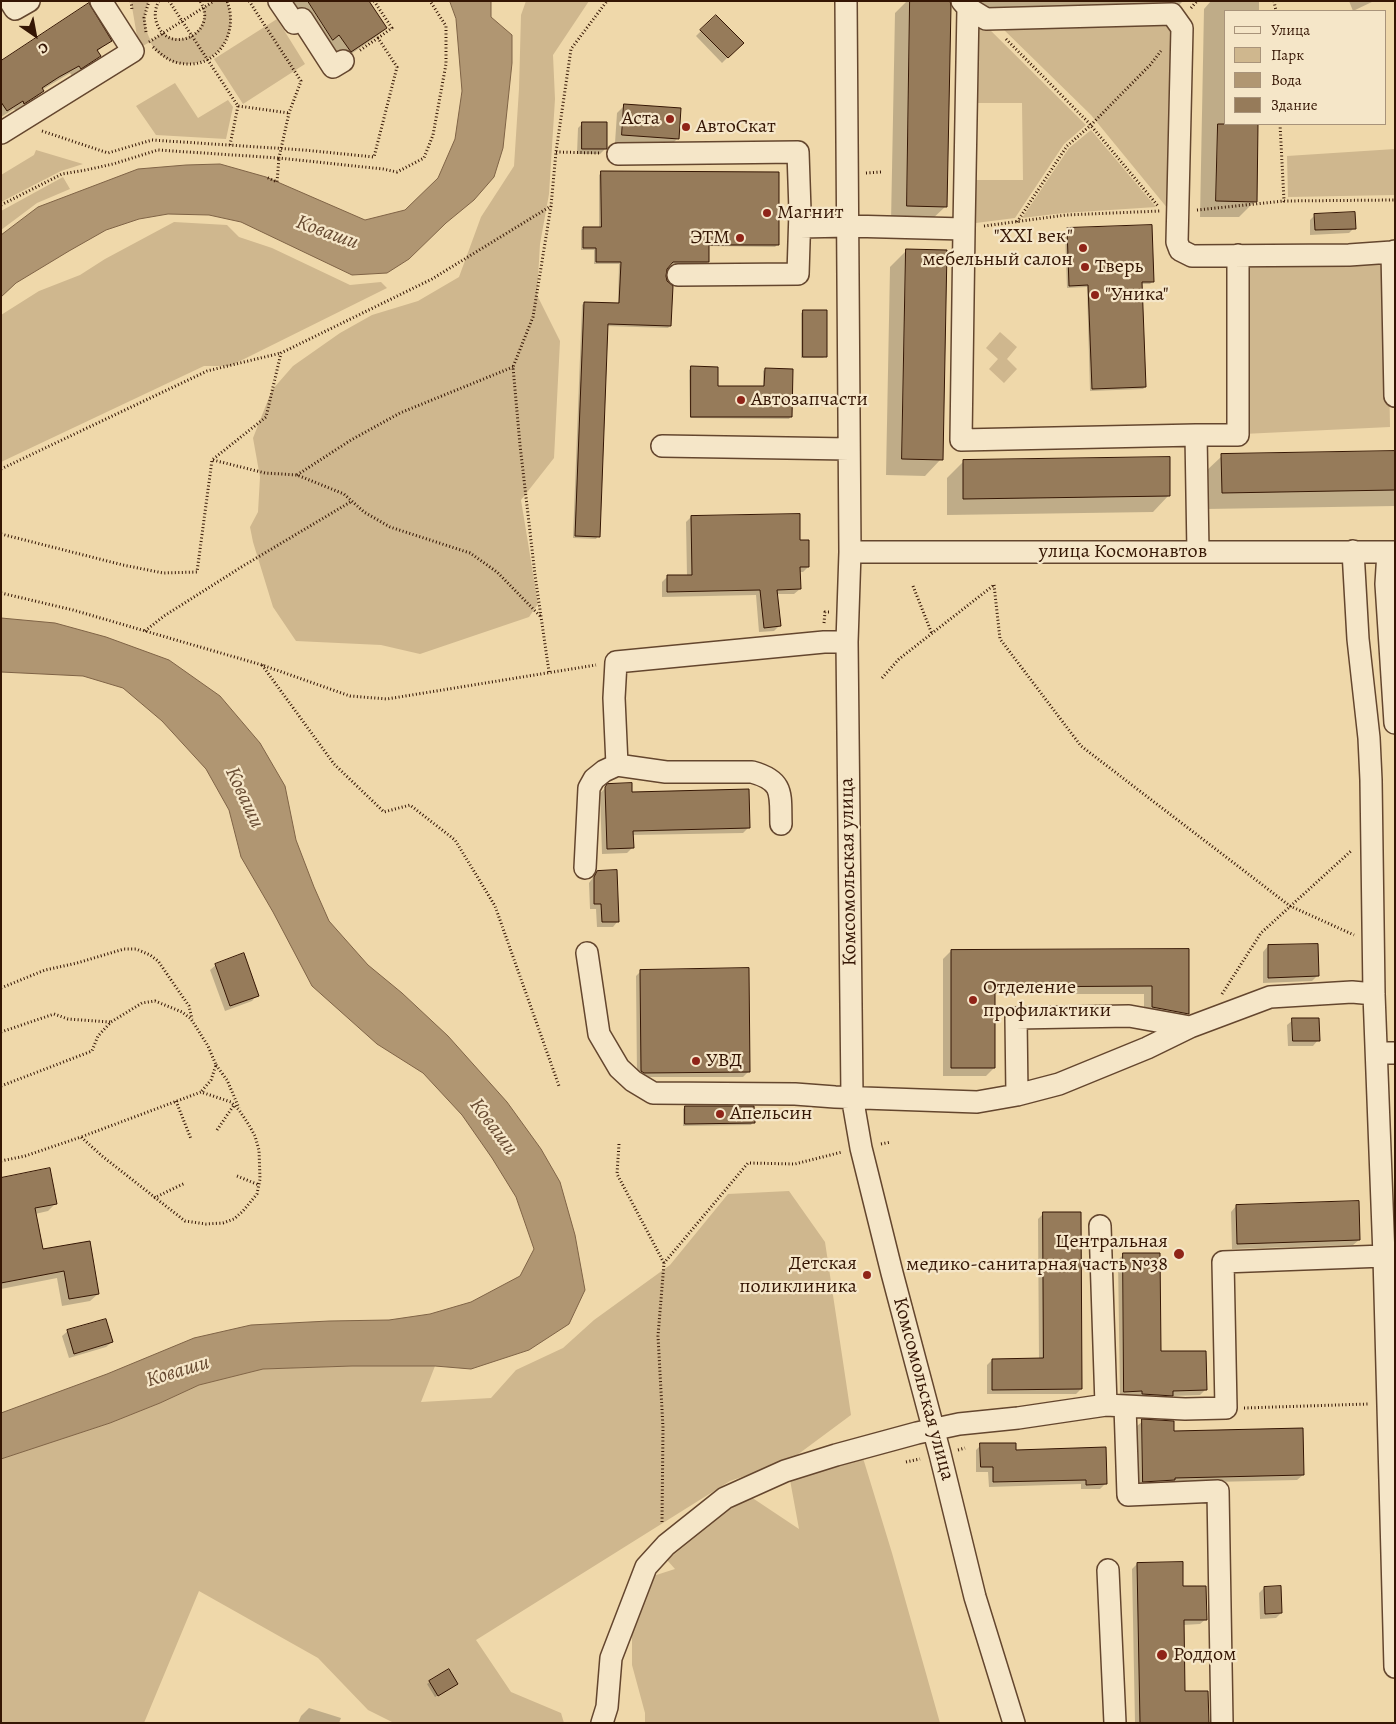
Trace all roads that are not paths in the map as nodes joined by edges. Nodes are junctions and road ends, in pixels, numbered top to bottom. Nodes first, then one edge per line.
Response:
1 (10, 1) edge
2 (28, 1) edge
3 (101, 1) edge
4 (280, 1) edge
5 (846, 1) edge
6 (965, 4) edge
7 (343, 61) road end
8 (10, 128) edge
9 (618, 154) road end
10 (848, 226) junction
11 (800, 227) junction
12 (964, 229) junction
13 (1393, 251) edge
14 (1238, 256) junction
15 (678, 276) dead end
16 (1395, 396) edge
17 (1196, 435) junction
18 (662, 446) dead end
19 (850, 449) junction
20 (850, 552) junction
21 (1198, 552) junction
22 (1354, 552) junction
23 (1391, 552) edge
24 (847, 642) junction
25 (1395, 723) edge
26 (1395, 737) edge
27 (1369, 738) junction
28 (616, 766) junction
29 (781, 824) dead end
30 (585, 868) dead end
31 (587, 953) dead end
32 (1374, 994) junction
33 (1198, 1024) junction
34 (1386, 1053) edge
35 (1017, 1095) junction
36 (852, 1096) junction
37 (1100, 1226) dead end
38 (1384, 1256) junction
39 (1116, 1406) junction
40 (934, 1429) junction
41 (1108, 1570) dead end
42 (1394, 1594) edge
43 (1395, 1667) edge
44 (602, 1723) edge
45 (1014, 1723) edge
46 (1114, 1723) edge
47 (1222, 1723) edge

1 - 2 street
3 - 8 street
4 - 7 street
5 - 10 street, Комсомольская улица
6 - 12 street
6 - 14 street
9 - 11 street
10 - 11 street
10 - 12 street
10 - 19 street, Комсомольская улица
11 - 15 street
12 - 17 street
13 - 14 street
13 - 16 street
14 - 17 street
17 - 21 street
18 - 19 street
19 - 20 street, Комсомольская улица
20 - 21 street, улица Космонавтов
20 - 24 street, Комсомольская улица
21 - 22 street, улица Космонавтов
22 - 23 street, улица Космонавтов
22 - 27 street
23 - 25 street
24 - 28 street
24 - 36 street, Комсомольская улица
26 - 27 street
27 - 32 street
28 - 29 street
28 - 30 street
31 - 36 street
32 - 33 street
32 - 34 street
33 - 35 street
33 - 35 street
34 - 38 street
35 - 36 street
36 - 40 street, Комсомольская улица
37 - 39 street
38 - 39 street
38 - 42 street
39 - 40 street
39 - 47 street
40 - 44 street
40 - 45 street, Комсомольская улица
41 - 46 street
42 - 43 street

